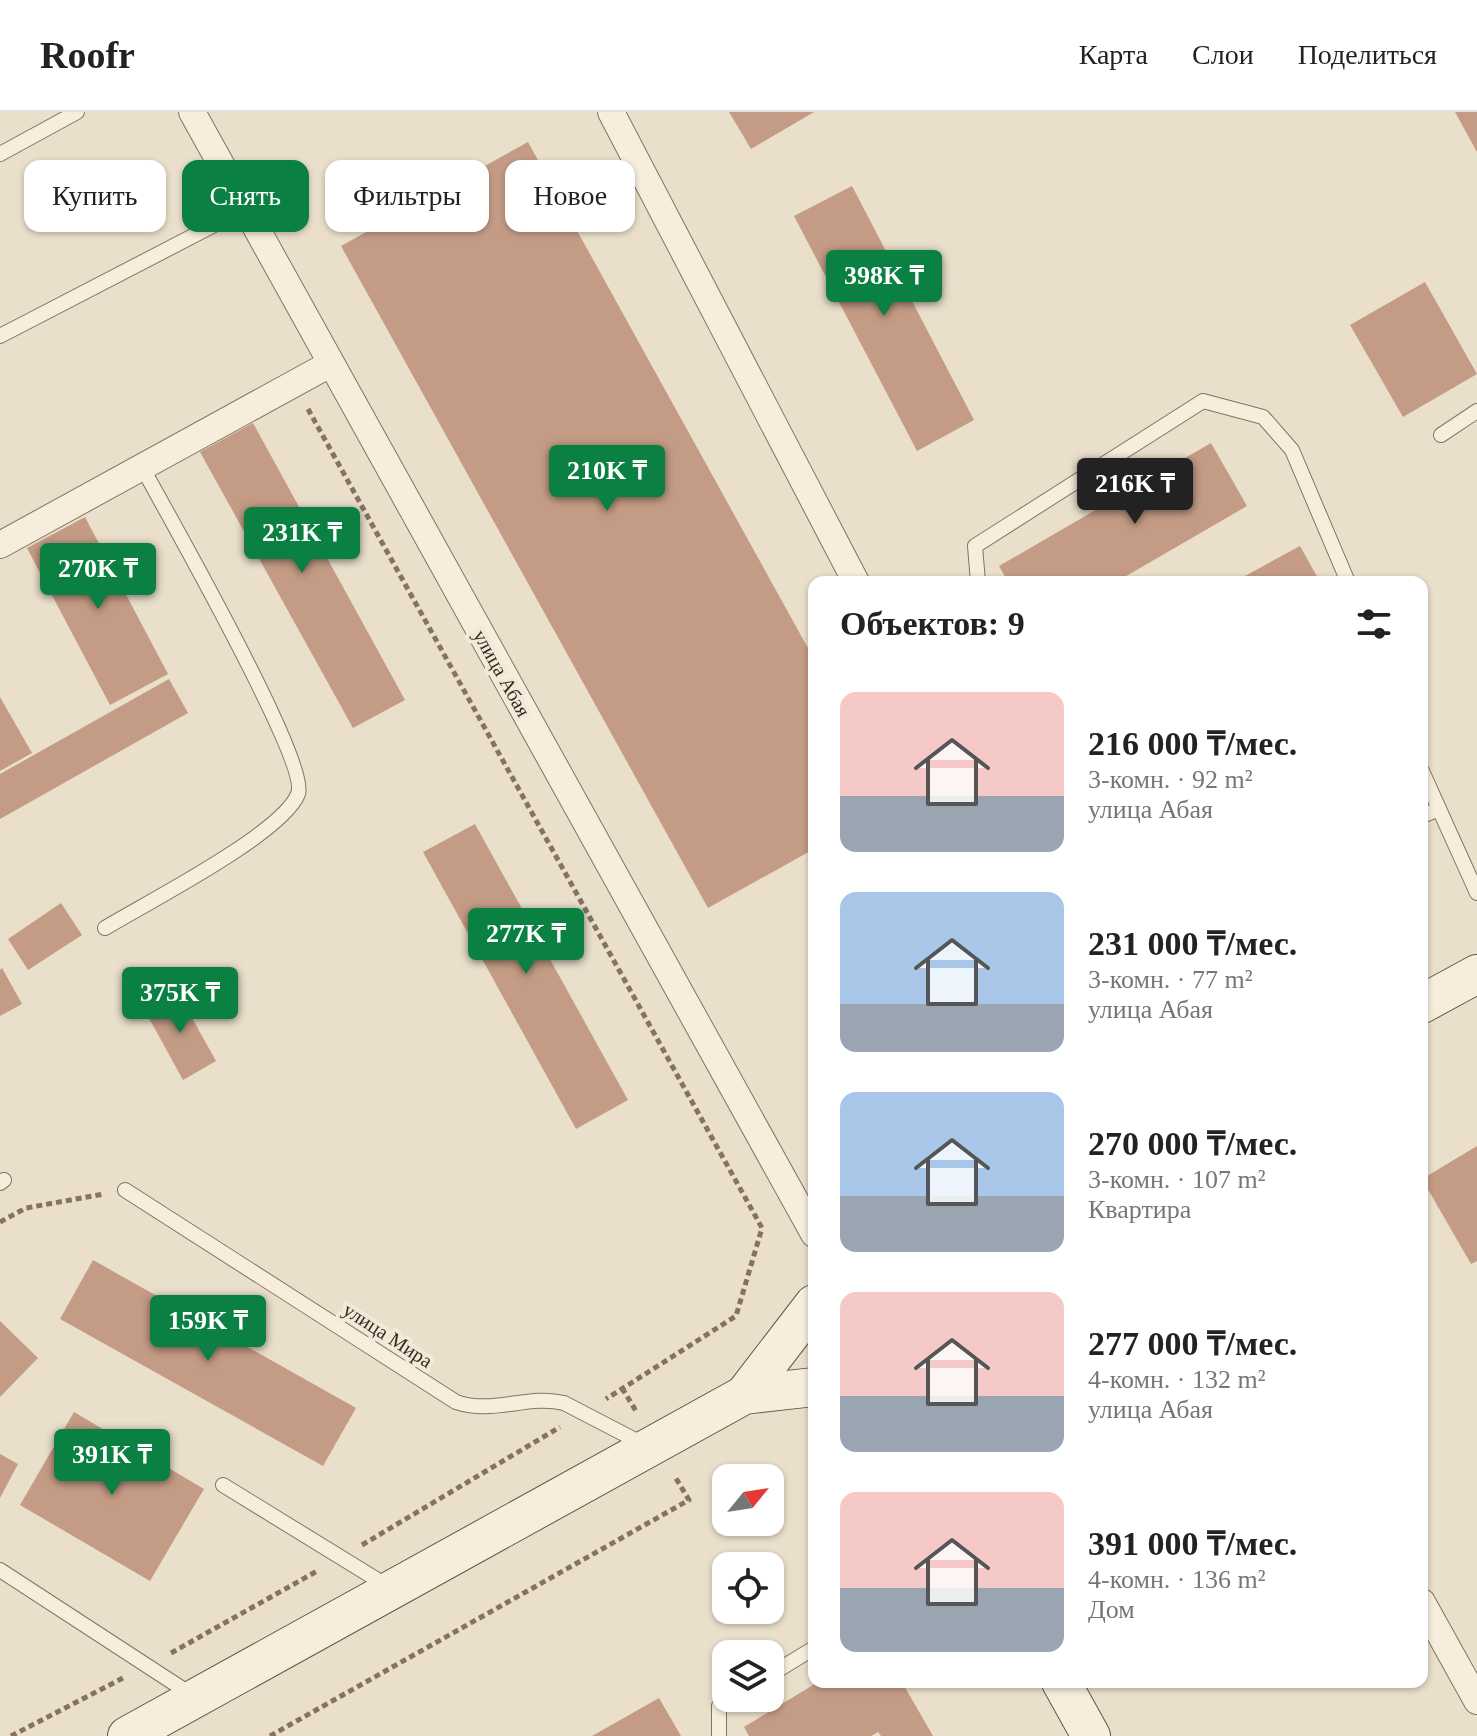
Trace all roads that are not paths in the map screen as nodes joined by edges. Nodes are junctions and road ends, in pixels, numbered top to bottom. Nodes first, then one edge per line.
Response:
1 (77, 112) edge
2 (192, 112) edge
3 (611, 112) edge
4 (0, 154) edge
5 (218, 160) edge
6 (201, 232) edge
7 (258, 232) edge
8 (0, 336) edge
9 (330, 364) junction
10 (1477, 411) edge
11 (1441, 435) dead end
12 (142, 467) junction
13 (0, 545) edge
14 (853, 576) edge
15 (978, 576) edge
16 (1345, 576) edge
17 (1428, 784) edge
18 (1439, 809) junction
19 (1428, 814) edge
20 (1477, 893) edge
21 (105, 928) dead end
22 (1477, 974) edge
23 (1428, 1001) edge
24 (125, 1190) road end
25 (808, 1223) edge
26 (808, 1312) edge
27 (808, 1388) edge
28 (744, 1395) junction
29 (652, 1445) junction
30 (223, 1485) dead end
31 (0, 1570) edge
32 (392, 1589) junction
33 (1428, 1613) edge
34 (808, 1652) edge
35 (784, 1666) edge
36 (1064, 1688) edge
37 (196, 1698) junction
38 (1477, 1701) edge
39 (719, 1712) edge
40 (127, 1736) edge
41 (719, 1736) edge
42 (1091, 1736) edge

1 - 4 lane
2 - 5 street, улица Абая
3 - 14 street
6 - 8 lane
7 - 9 street, улица Абая
9 - 12 street
9 - 25 street, улица Абая
10 - 11 lane
12 - 13 street
12 - 21 lane
15 - 16 lane
17 - 18 lane
18 - 19 lane
18 - 20 lane
22 - 23 street
24 - 29 lane, улица Мира
26 - 28 street
27 - 28 street
28 - 29 street
29 - 32 street
30 - 32 lane
31 - 37 lane
32 - 37 street
33 - 38 street
34 - 35 lane
36 - 42 street
37 - 40 street
39 - 41 lane

